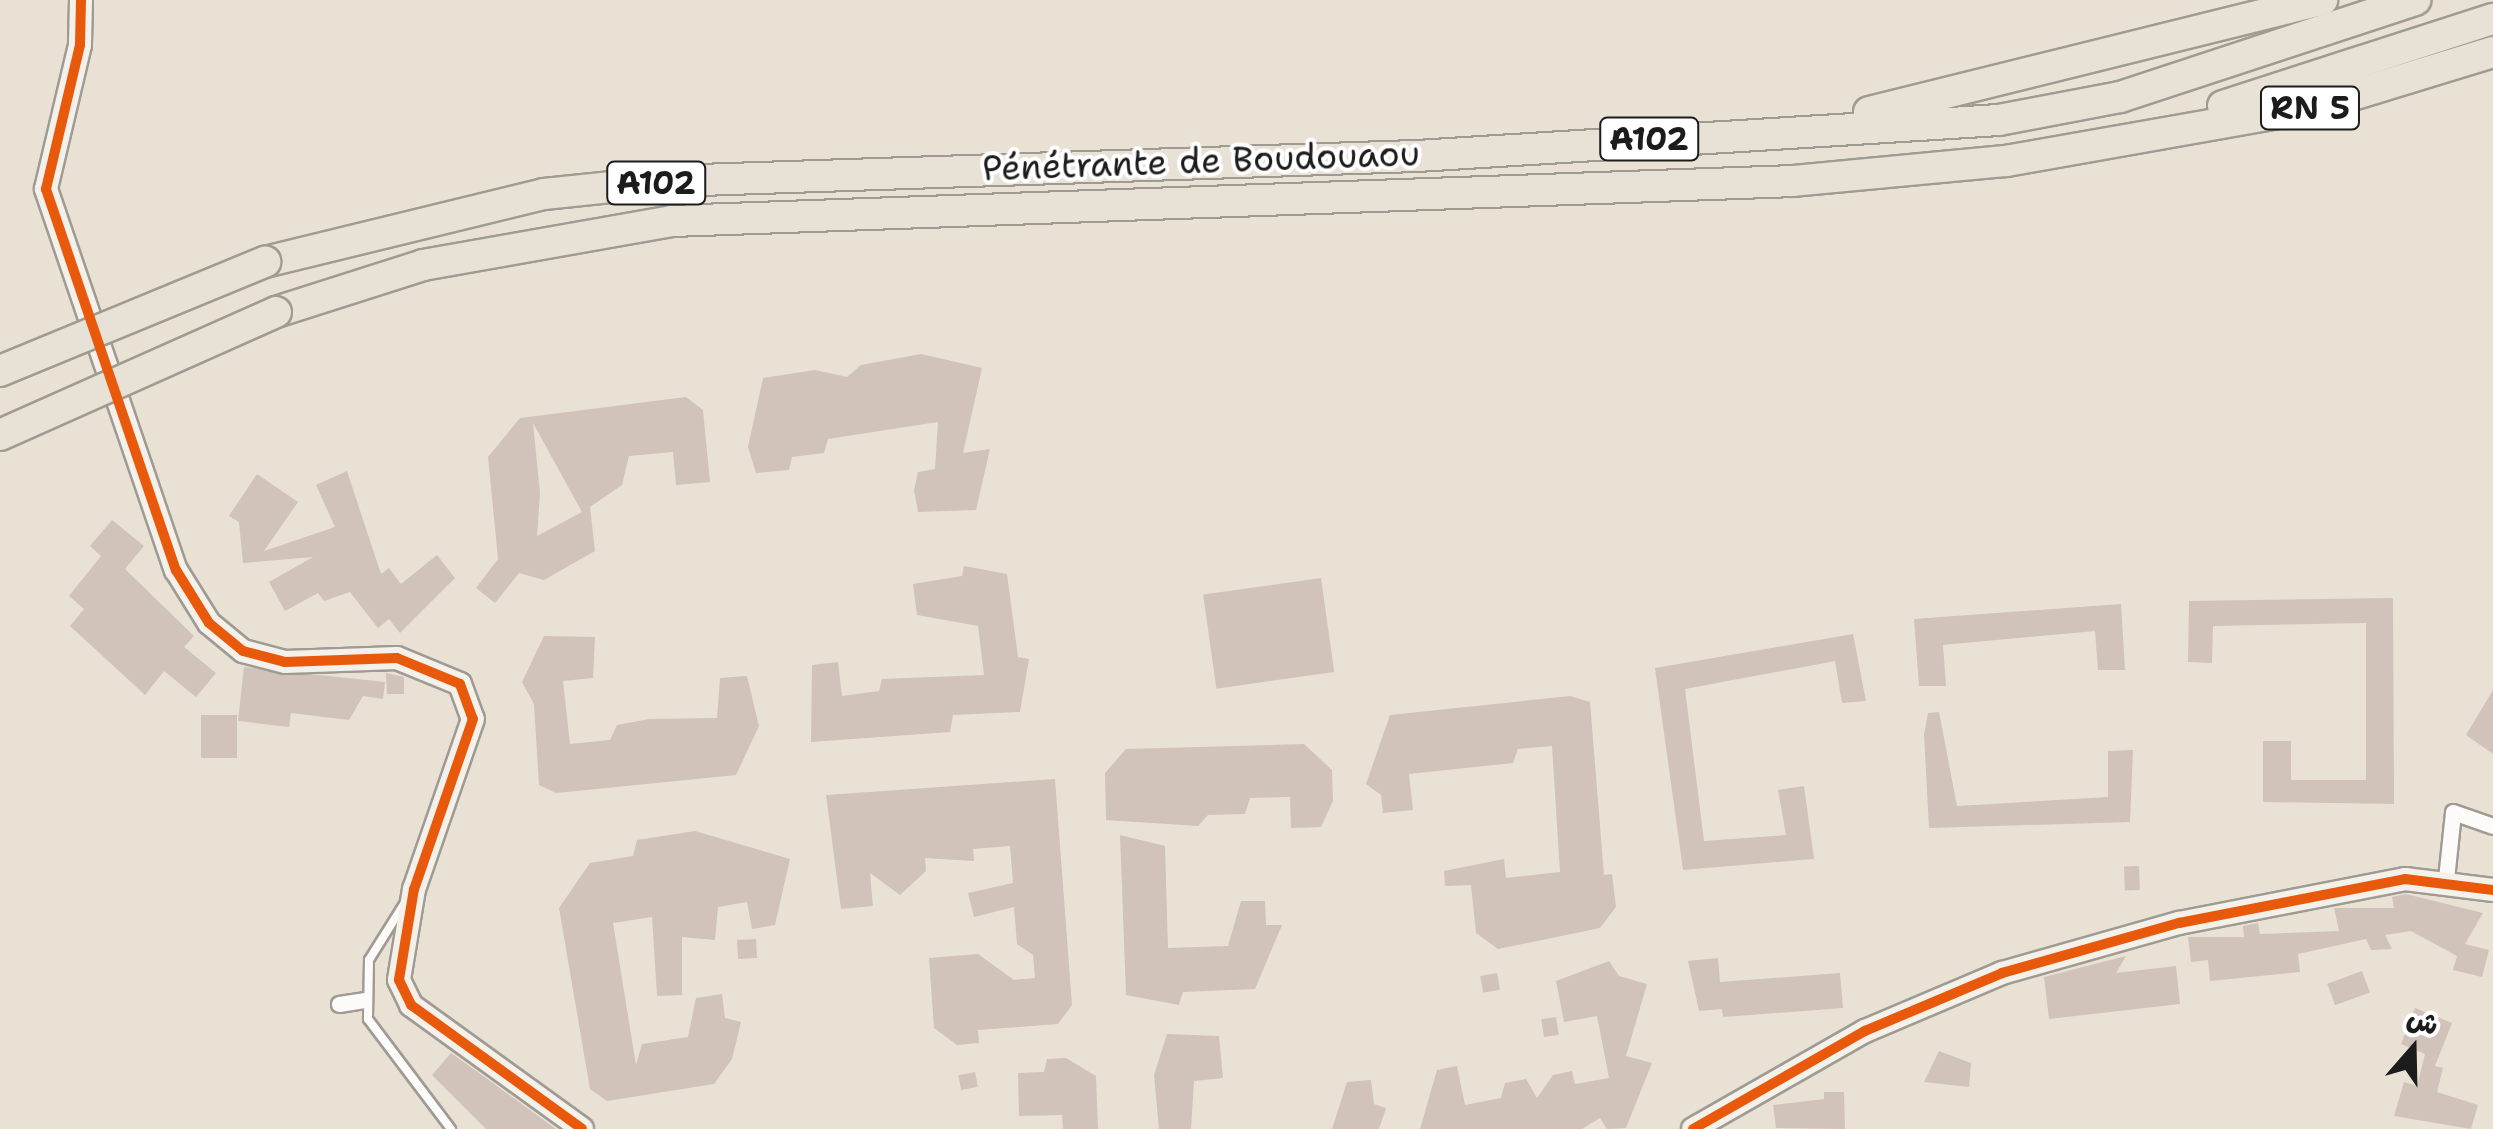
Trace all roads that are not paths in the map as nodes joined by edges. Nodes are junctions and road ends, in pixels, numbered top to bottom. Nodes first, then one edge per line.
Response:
1 (81, 0) edge
2 (2322, 0) edge
3 (2414, 0) edge
4 (2493, 20) edge
5 (2493, 52) edge
6 (1787, 130) junction
7 (2121, 140) junction
8 (0, 371) edge
9 (0, 436) edge
10 (2493, 826) edge
11 (2446, 879) junction
12 (414, 889) junction
13 (2493, 890) edge
14 (364, 1000) junction
15 (340, 1004) dead end
16 (451, 1129) edge
17 (582, 1129) edge
18 (1693, 1129) edge

1 - 12 street
2 - 6 highway
3 - 6 highway, Pénétrante de Boudouaou / A102
4 - 7 highway
5 - 7 highway, RN 5
6 - 8 highway, Pénétrante de Boudouaou / A102, bridge
7 - 9 highway, Pénétrante de Boudouaou / A102, bridge
10 - 11 street
11 - 13 street
11 - 18 street
12 - 14 lane
12 - 17 street
14 - 15 street
14 - 16 lane

